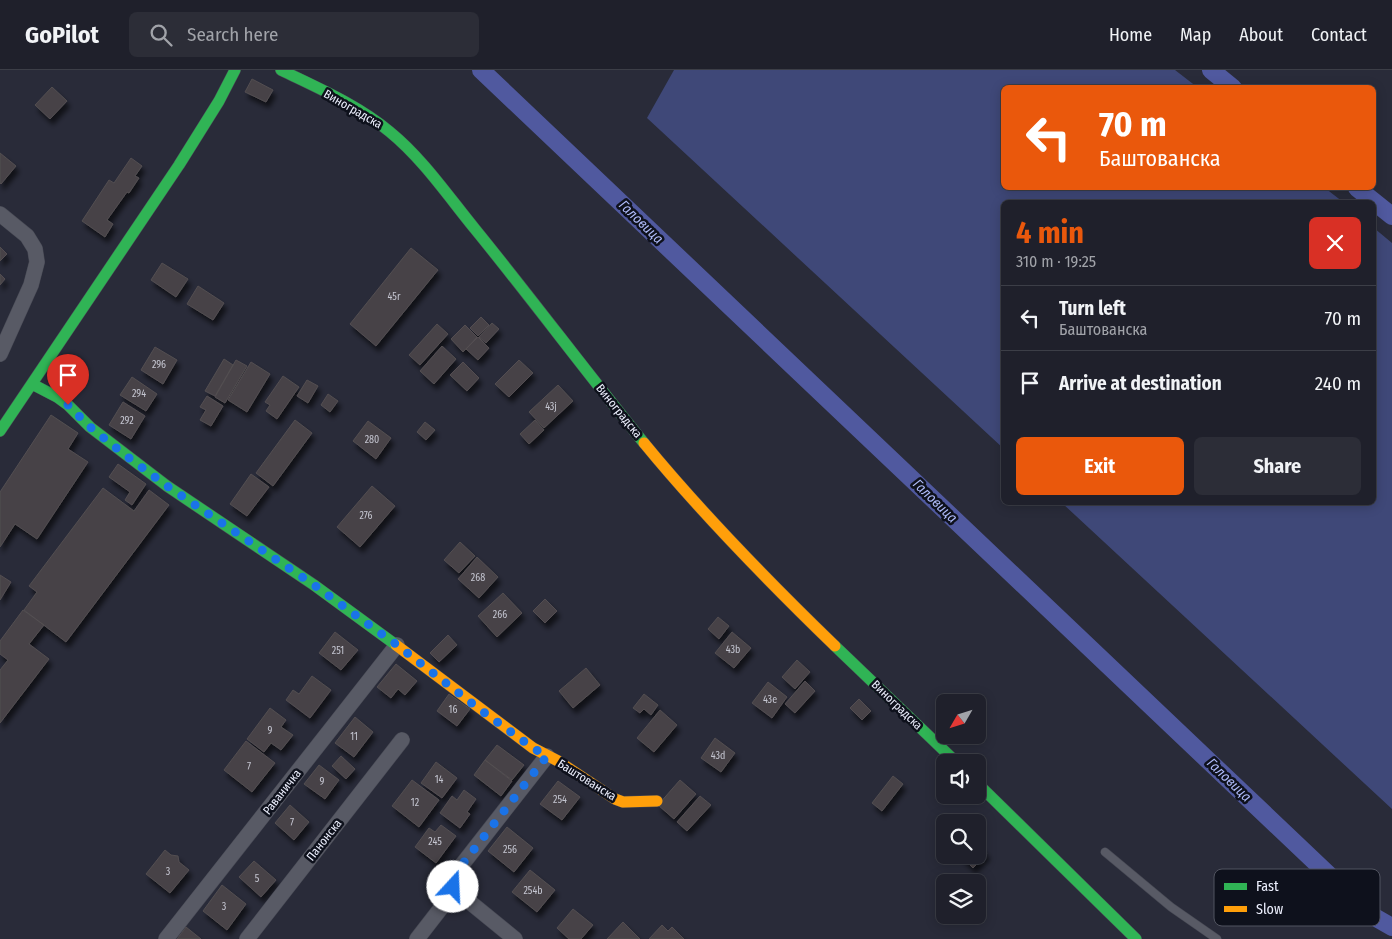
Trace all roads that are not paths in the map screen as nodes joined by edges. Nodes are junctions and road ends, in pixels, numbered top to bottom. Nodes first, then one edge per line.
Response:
1 (234, 70) edge
2 (281, 70) edge
3 (0, 214) edge
4 (6, 325) edge
5 (0, 354) edge
6 (36, 385) junction
7 (0, 431) edge
8 (397, 645) junction
9 (402, 740) dead end
10 (948, 754) edge
11 (547, 756) junction
12 (986, 792) edge
13 (657, 800) dead end
14 (1105, 852) dead end
15 (455, 890) junction
16 (166, 939) edge
17 (247, 939) edge
18 (417, 939) edge
19 (515, 939) edge
20 (1136, 939) edge
21 (1217, 939) edge

1 - 6 street
2 - 10 street, Виноградска
3 - 4 street
4 - 5 street
6 - 7 street
6 - 8 street, Баштованска
8 - 11 street, Баштованска
8 - 16 street, Раваничка
9 - 17 street, Панонска
11 - 13 street, Баштованска
11 - 15 street, Баштованска
12 - 20 street
14 - 21 lane
15 - 18 street
15 - 19 street

